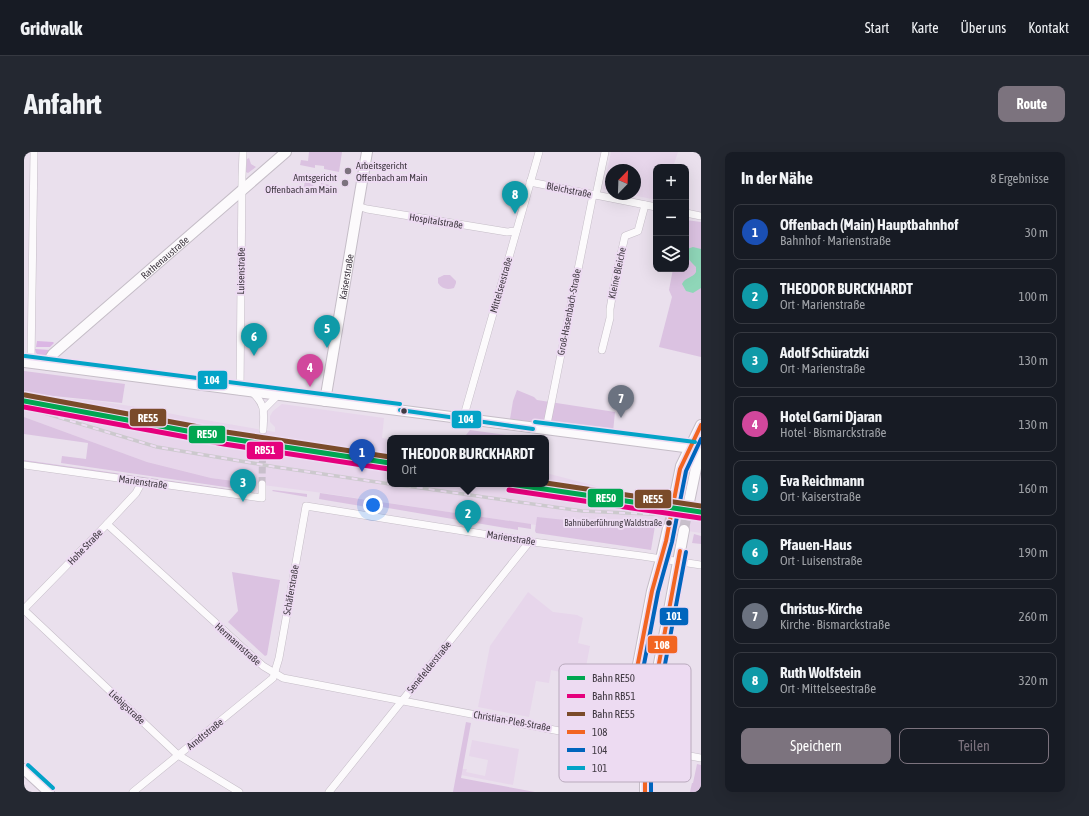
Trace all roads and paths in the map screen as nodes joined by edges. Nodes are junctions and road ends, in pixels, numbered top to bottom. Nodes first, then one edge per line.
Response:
1 (34, 152) edge
2 (243, 152) edge
3 (286, 152) edge
4 (367, 152) edge
5 (539, 152) edge
6 (605, 152) edge
7 (530, 182) junction
8 (242, 189) junction
9 (594, 195) junction
10 (645, 205) junction
11 (357, 206) junction
12 (653, 206) edge
13 (689, 214) edge
14 (701, 216) edge
15 (516, 231) junction
16 (602, 350) dead end
17 (27, 362) edge
18 (48, 365) junction
19 (240, 391) junction
20 (252, 392) junction
21 (278, 395) junction
22 (324, 401) junction
23 (264, 409) junction
24 (463, 419) junction
25 (701, 425) edge
26 (546, 429) junction
27 (263, 430) tunnel mouth
28 (701, 447) edge
29 (689, 448) junction
30 (24, 465) edge
31 (142, 482) junction
32 (262, 484) tunnel mouth
33 (674, 500) tunnel mouth
34 (689, 502) tunnel mouth
35 (306, 506) joint
36 (107, 524) junction
37 (668, 528) tunnel mouth
38 (684, 530) tunnel mouth
39 (530, 541) junction
40 (670, 560) junction
41 (701, 566) edge
42 (24, 609) edge
43 (638, 664) edge
44 (659, 664) edge
45 (275, 674) junction
46 (402, 701) junction
47 (559, 731) edge
48 (178, 755) junction
49 (691, 756) edge
50 (701, 758) edge
51 (24, 769) edge
52 (49, 792) edge
53 (133, 792) edge
54 (239, 792) edge
55 (329, 792) edge

1 - 17 street
2 - 8 street, Luisenstraße
3 - 8 main road, Rathenaustraße
4 - 11 main road, Kaiserstraße
5 - 7 street, Mittelseestraße
6 - 9 street, Groß-Hasenbach-Straße
7 - 9 street, Bleichstraße
7 - 15 street, Mittelseestraße
8 - 18 main road, Rathenaustraße
8 - 19 street, Luisenstraße
9 - 10 street, Bleichstraße
9 - 26 street, Groß-Hasenbach-Straße
10 - 12 street, Bleichstraße
10 - 16 street, Kleine Bleiche
11 - 15 street, Hospitalstraße
11 - 22 main road, Kaiserstraße
13 - 14 street
15 - 24 street, Mittelseestraße
17 - 18 main road
18 - 19 main road
19 - 20 main road
20 - 21 main road
20 - 23 street
21 - 22 main road
21 - 23 street
22 - 24 main road
23 - 27 street
24 - 26 main road
25 - 29 main road
26 - 29 main road
28 - 29 main road
28 - 34 main road
29 - 33 main road
30 - 31 street, Marienstraße
31 - 32 street, Marienstraße
31 - 36 street, Hohe Straße
35 - 39 street, Marienstraße
35 - 45 street, Schäferstraße
36 - 42 street, Hohe Straße
36 - 45 street, Hermannstraße
37 - 40 main road
38 - 40 main road
39 - 40 street, Marienstraße
39 - 46 street, Senefelderstraße
40 - 41 street, Marienstraße
40 - 43 main road
40 - 44 main road
42 - 48 street, Liebigstraße
45 - 46 street, Hermannstraße
45 - 48 street, Arndtstraße
46 - 47 street, Christian-Pleß-Straße
46 - 55 street, Senefelderstraße
48 - 53 street, Arndtstraße
48 - 54 street, Liebigstraße
49 - 50 street, Christian-Pleß-Straße
51 - 52 main road

